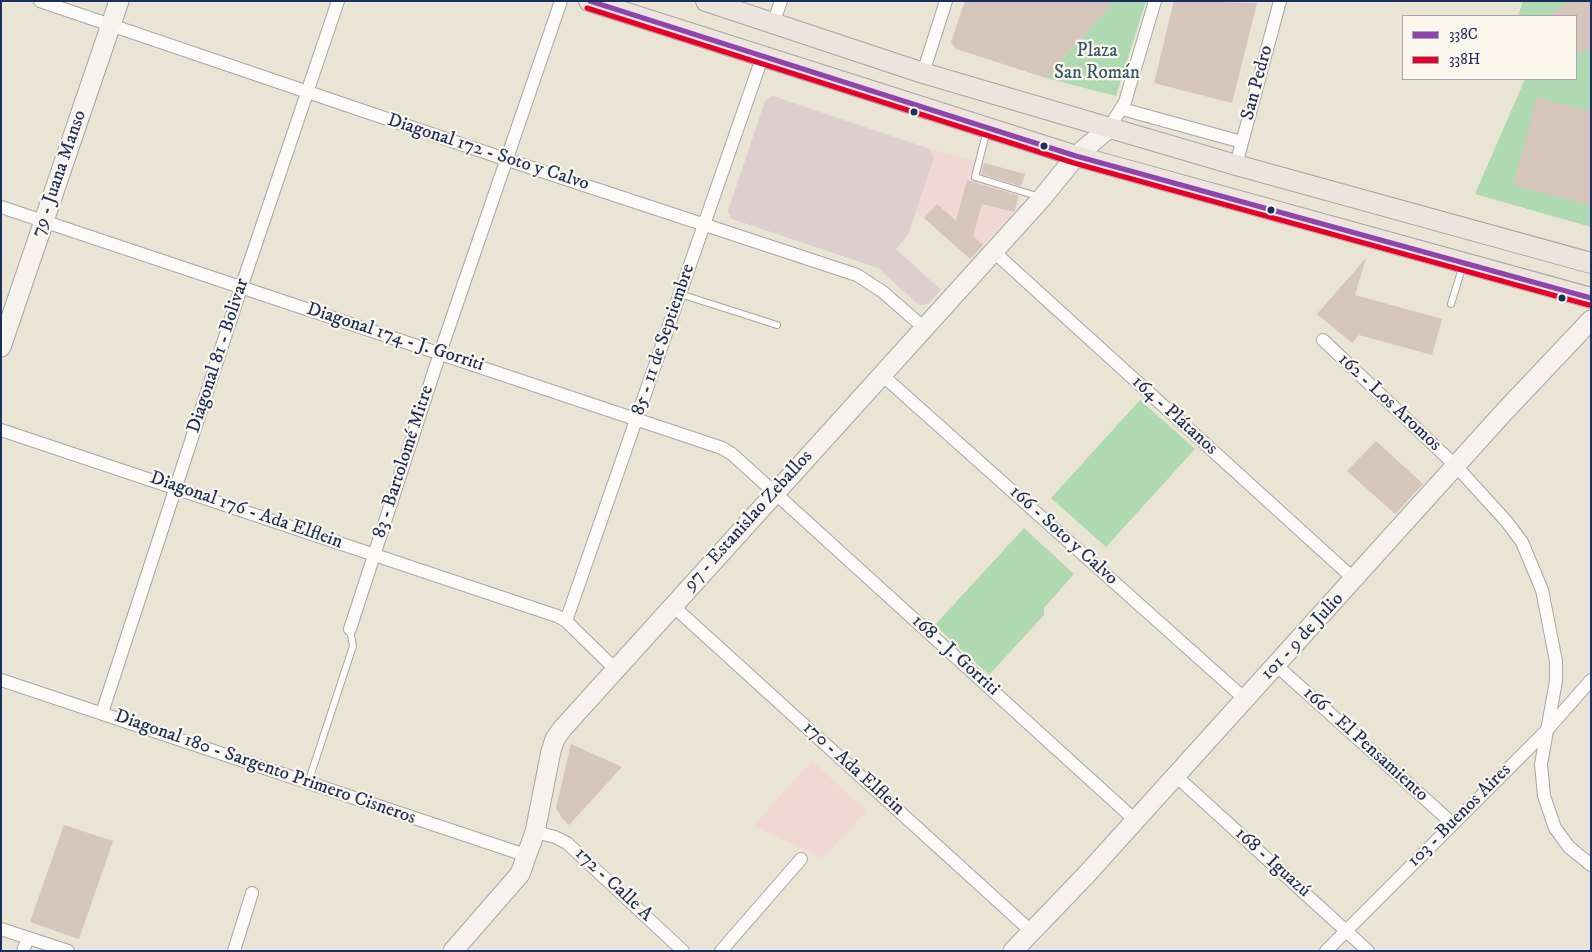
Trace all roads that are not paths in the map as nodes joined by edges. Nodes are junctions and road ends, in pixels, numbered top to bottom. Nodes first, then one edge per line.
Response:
1 (40, 1) edge
2 (119, 1) edge
3 (338, 1) edge
4 (561, 1) edge
5 (588, 1) edge
6 (706, 1) edge
7 (781, 1) edge
8 (946, 1) edge
9 (1156, 1) edge
10 (1280, 1) edge
11 (773, 24) junction
12 (111, 25) junction
13 (762, 58) junction
14 (923, 73) junction
15 (306, 92) junction
16 (1122, 109) junction
17 (988, 128) junction
18 (1109, 128) junction
19 (1242, 142) junction
20 (1076, 156) junction
21 (508, 160) junction
22 (1236, 165) junction
23 (1042, 198) junction
24 (1, 207) edge
25 (44, 221) junction
26 (704, 224) junction
27 (993, 251) junction
28 (1464, 263) junction
29 (1591, 263) edge
30 (241, 288) junction
31 (680, 294) junction
32 (1591, 298) edge
33 (1452, 304) dead end
34 (1591, 320) edge
35 (777, 325) dead end
36 (923, 327) junction
37 (1323, 340) dead end
38 (1, 347) edge
39 (440, 353) junction
40 (882, 374) junction
41 (637, 419) junction
42 (1, 430) edge
43 (1456, 466) junction
44 (176, 487) junction
45 (776, 493) junction
46 (374, 554) junction
47 (1355, 580) junction
48 (673, 606) junction
49 (566, 622) junction
50 (350, 629) joint
51 (1277, 666) junction
52 (616, 670) junction
53 (1, 680) edge
54 (1591, 680) edge
55 (1245, 699) junction
56 (102, 713) junction
57 (1546, 730) junction
58 (1176, 776) junction
59 (308, 782) junction
60 (1135, 820) junction
61 (1453, 824) junction
62 (535, 832) junction
63 (528, 856) junction
64 (801, 859) dead end
65 (1591, 865) edge
66 (252, 893) dead end
67 (1, 929) edge
68 (1346, 930) junction
69 (1032, 932) junction
70 (28, 938) junction
71 (23, 951) edge
72 (68, 951) edge
73 (234, 951) edge
74 (453, 951) edge
75 (683, 951) edge
76 (721, 951) edge
77 (1013, 951) edge
78 (1326, 951) edge
79 (1368, 951) edge

1 - 12 street, Diagonal 172 - Soto y Calvo
2 - 12 street, 79 - Juana Manso
3 - 15 street, Diagonal 81 - Bolivar
4 - 21 street, 83 - Bartolomé Mitre
5 - 13 main road
6 - 11 main road
7 - 11 street
8 - 14 street
9 - 16 street
10 - 19 street, San Pedro
11 - 14 main road
12 - 15 street, Diagonal 172 - Soto y Calvo
12 - 25 street, 79 - Juana Manso
13 - 17 main road
13 - 26 street, 85 - 11 de Septiembre
14 - 18 main road
15 - 21 street, Diagonal 172 - Soto y Calvo
15 - 30 street, Diagonal 81 - Bolivar
16 - 18 street
16 - 19 street
17 - 20 main road
17 - 23 lane
18 - 20 street, 97 - Estanislao Zeballos
18 - 22 main road
19 - 22 street, San Pedro
20 - 23 street, 97 - Estanislao Zeballos
20 - 28 main road
21 - 26 street, Diagonal 172 - Soto y Calvo
21 - 39 street, 83 - Bartolomé Mitre
22 - 29 main road
23 - 27 street, 97 - Estanislao Zeballos
24 - 25 street, Diagonal 174 - J. Gorriti
25 - 30 street, Diagonal 174 - J. Gorriti
25 - 38 street, 79 - Juana Manso
26 - 31 street, 85 - 11 de Septiembre
26 - 36 street, Diagonal 172 - Soto y Calvo
27 - 36 street, 97 - Estanislao Zeballos
27 - 47 street, 164 - Plátanos
28 - 32 main road
28 - 33 lane
30 - 39 street, Diagonal 174 - J. Gorriti
30 - 44 street, Diagonal 81 - Bolivar
31 - 35 lane
31 - 41 street, 85 - 11 de Septiembre
34 - 43 street, 101 - 9 de Julio
36 - 40 street, 97 - Estanislao Zeballos
37 - 43 street, 162 - Los Aromos
39 - 41 street, Diagonal 174 - J. Gorriti
39 - 46 street, 83 - Bartolomé Mitre
40 - 45 street, 97 - Estanislao Zeballos
40 - 55 street, 166 - Soto y Calvo
41 - 45 street, Diagonal 174 - J. Gorriti
41 - 49 street, 85 - 11 de Septiembre
42 - 44 street, Diagonal 176 - Ada Elflein
43 - 47 street, 101 - 9 de Julio
43 - 57 street, 162 - Los Aromos
44 - 46 street, Diagonal 176 - Ada Elflein
44 - 56 street, Diagonal 81 - Bolivar
45 - 48 street, 97 - Estanislao Zeballos
45 - 60 street, 168 - J. Gorriti
46 - 49 street, Diagonal 176 - Ada Elflein
46 - 50 street, 83 - Bartolomé Mitre
47 - 51 street, 101 - 9 de Julio
48 - 52 street, 97 - Estanislao Zeballos
48 - 69 street, 170 - Ada Elflein
49 - 52 street, Diagonal 176 - Ada Elflein
50 - 59 lane, 83 - Bartolomé Mitre
51 - 55 street, 101 - 9 de Julio
51 - 61 street, 166 - El Pensamiento
52 - 62 street, 97 - Estanislao Zeballos
53 - 56 street, Diagonal 180 - Sargento Primero Cisneros
54 - 57 street, 103 - Buenos Aires
55 - 58 street, 101 - 9 de Julio
56 - 59 street, Diagonal 180 - Sargento Primero Cisneros
57 - 61 street, 103 - Buenos Aires
57 - 65 street, 162 - Los Aromos
58 - 60 street, 101 - 9 de Julio
58 - 68 street, 168 - Iguazú
59 - 63 street, Diagonal 180 - Sargento Primero Cisneros
60 - 69 street, 101 - 9 de Julio
61 - 68 street, 103 - Buenos Aires
62 - 63 street, 97 - Estanislao Zeballos
62 - 75 street, 172 - Calle A
63 - 74 street, 97 - Estanislao Zeballos
64 - 76 street
66 - 73 street
67 - 70 street
68 - 78 street, 103 - Buenos Aires
68 - 79 street, 168 - Iguazú
69 - 77 street, 101 - 9 de Julio
70 - 71 street
70 - 72 street

